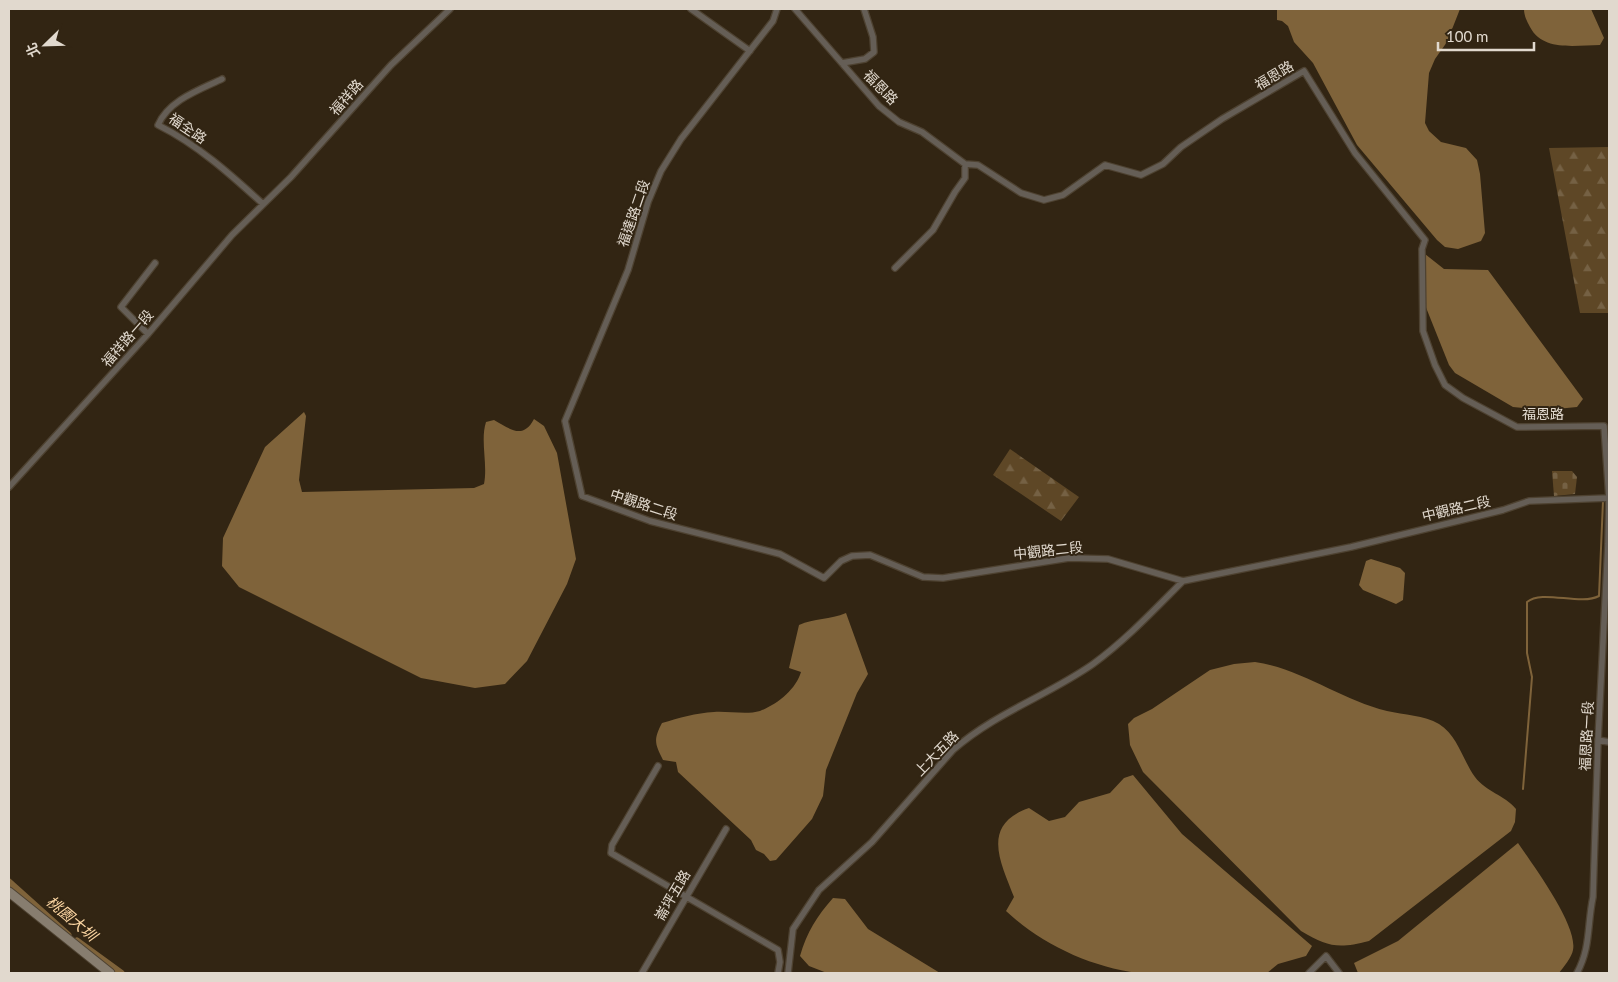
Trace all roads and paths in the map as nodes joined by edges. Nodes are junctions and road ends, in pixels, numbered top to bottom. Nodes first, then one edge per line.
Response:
1 (450, 9) edge
2 (691, 9) edge
3 (777, 9) edge
4 (795, 9) edge
5 (864, 9) edge
6 (750, 51) junction
7 (842, 63) junction
8 (222, 79) dead end
9 (965, 164) junction
10 (263, 204) junction
11 (155, 263) dead end
12 (896, 268) dead end
13 (148, 334) junction
14 (565, 421) joint
15 (9, 487) edge
16 (1609, 498) edge
17 (1183, 582) junction
18 (1598, 740) junction
19 (1609, 742) edge
20 (658, 766) dead end
21 (726, 830) dead end
22 (9, 892) edge
23 (686, 895) junction
24 (789, 956) junction
25 (780, 962) junction
26 (110, 973) edge
27 (642, 973) edge
28 (778, 973) edge
29 (788, 973) edge
30 (1309, 973) edge
31 (1339, 973) edge
32 (1577, 973) edge

1 - 10 street, 福祥路
2 - 6 street
3 - 6 street, 福達路二段
4 - 7 street, 福恩路
5 - 7 street
6 - 14 street, 福達路二段
7 - 9 street, 福恩路
8 - 10 street, 福全路
9 - 12 street
9 - 16 street, 福恩路
10 - 13 street, 福祥路一段
11 - 13 street
13 - 15 street, 福祥路一段
14 - 17 street, 中觀路二段
16 - 17 street, 中觀路二段
16 - 18 street, 福恩路一段
17 - 24 street, 上大五路
18 - 19 street
18 - 32 street, 福恩路一段
20 - 23 street
21 - 23 street, 崙坪五路
22 - 26 street
23 - 25 street
23 - 27 street, 崙坪五路
24 - 25 street
24 - 29 street, 上大五路
25 - 28 street
30 - 31 street

